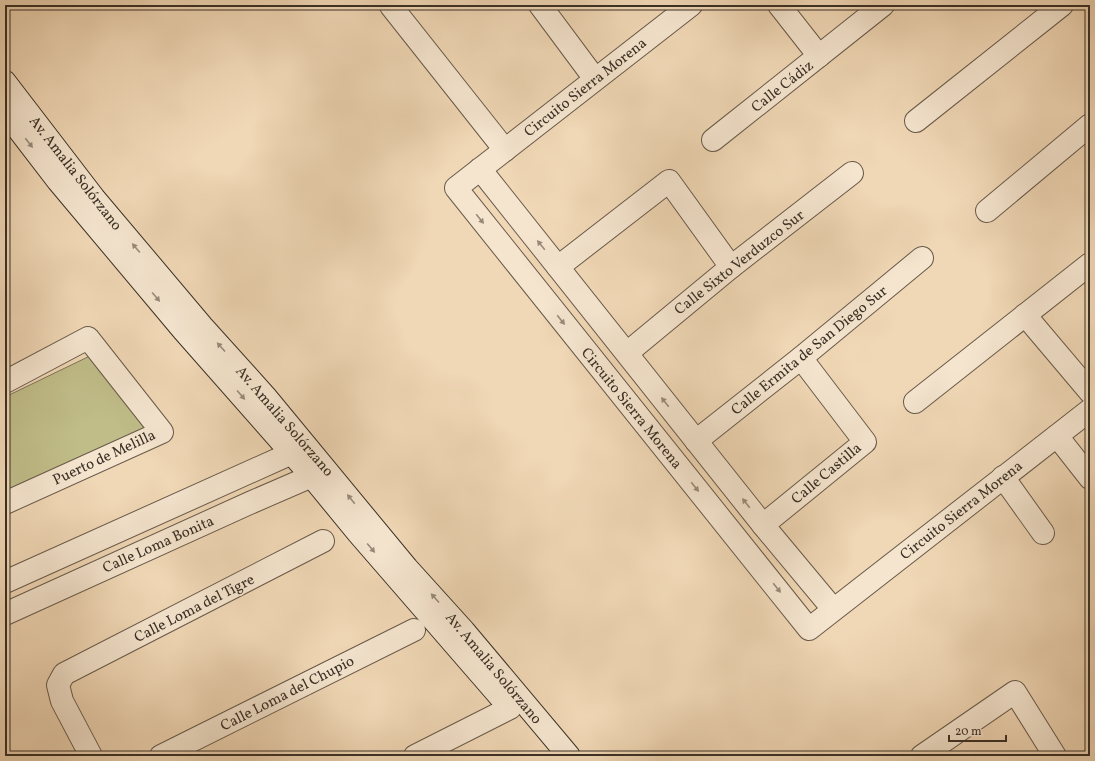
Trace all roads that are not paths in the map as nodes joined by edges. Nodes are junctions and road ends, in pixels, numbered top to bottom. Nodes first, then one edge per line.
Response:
1 (540, 5) edge
2 (691, 5) edge
3 (779, 5) edge
4 (884, 5) edge
5 (1062, 5) edge
6 (391, 6) edge
7 (819, 56) junction
8 (595, 79) junction
9 (5, 82) edge
10 (5, 112) edge
11 (916, 121) dead end
12 (1090, 125) edge
13 (713, 140) dead end
14 (505, 150) junction
15 (480, 169) junction
16 (852, 173) dead end
17 (987, 211) dead end
18 (922, 258) dead end
19 (1090, 264) edge
20 (558, 267) junction
21 (731, 267) junction
22 (1025, 315) junction
23 (627, 353) junction
24 (801, 358) junction
25 (5, 382) edge
26 (1090, 392) edge
27 (915, 402) dead end
28 (1090, 410) edge
29 (1057, 436) junction
30 (696, 441) junction
31 (292, 454) junction
32 (312, 476) junction
33 (1003, 477) junction
34 (1090, 478) edge
35 (5, 503) edge
36 (763, 525) junction
37 (1043, 533) dead end
38 (323, 541) dead end
39 (5, 583) edge
40 (833, 609) junction
41 (11, 611) edge
42 (414, 630) dead end
43 (510, 708) junction
44 (91, 756) edge
45 (161, 756) edge
46 (414, 756) edge
47 (549, 756) edge
48 (569, 756) edge
49 (922, 756) edge
50 (1055, 756) edge

1 - 8 street
2 - 8 street, Circuito Sierra Morena
3 - 7 street, Calle Cádiz
4 - 7 street
5 - 11 street
6 - 14 street
7 - 13 street, Calle Cádiz
8 - 14 street, Circuito Sierra Morena
48 -> 9 street, Av. Amalia Solórzano
10 -> 31 street, Av. Amalia Solórzano
12 - 17 street
14 - 15 street, Circuito Sierra Morena
20 -> 15 street, Circuito Sierra Morena
15 -> 40 street, Circuito Sierra Morena
16 - 21 street, Calle Sixto Verduzco Sur
18 - 24 street, Calle Ermita de San Diego Sur
19 - 22 street
20 - 21 street
20 - 23 street, Circuito Sierra Morena
21 - 23 street, Calle Sixto Verduzco Sur
22 - 26 street
22 - 27 street
30 -> 23 street, Circuito Sierra Morena
24 - 30 street, Calle Ermita de San Diego Sur
24 - 36 street, Calle Castilla
25 - 35 street, Puerto de Melilla
28 - 29 street, Circuito Sierra Morena
29 - 33 street, Circuito Sierra Morena
29 - 34 street
36 -> 30 street, Circuito Sierra Morena
31 - 32 street, Av. Amalia Solórzano
31 - 39 street, Calle Loma Bonita
32 - 41 street, Calle Loma Bonita
32 -> 43 street, Av. Amalia Solórzano
33 - 37 street
33 - 40 street, Circuito Sierra Morena
36 - 40 street, Circuito Sierra Morena
38 - 44 street, Calle Loma del Tigre
39 - 41 street
42 - 45 street, Calle Loma del Chupio
43 - 46 street
43 - 47 street, Av. Amalia Solórzano
49 - 50 street

